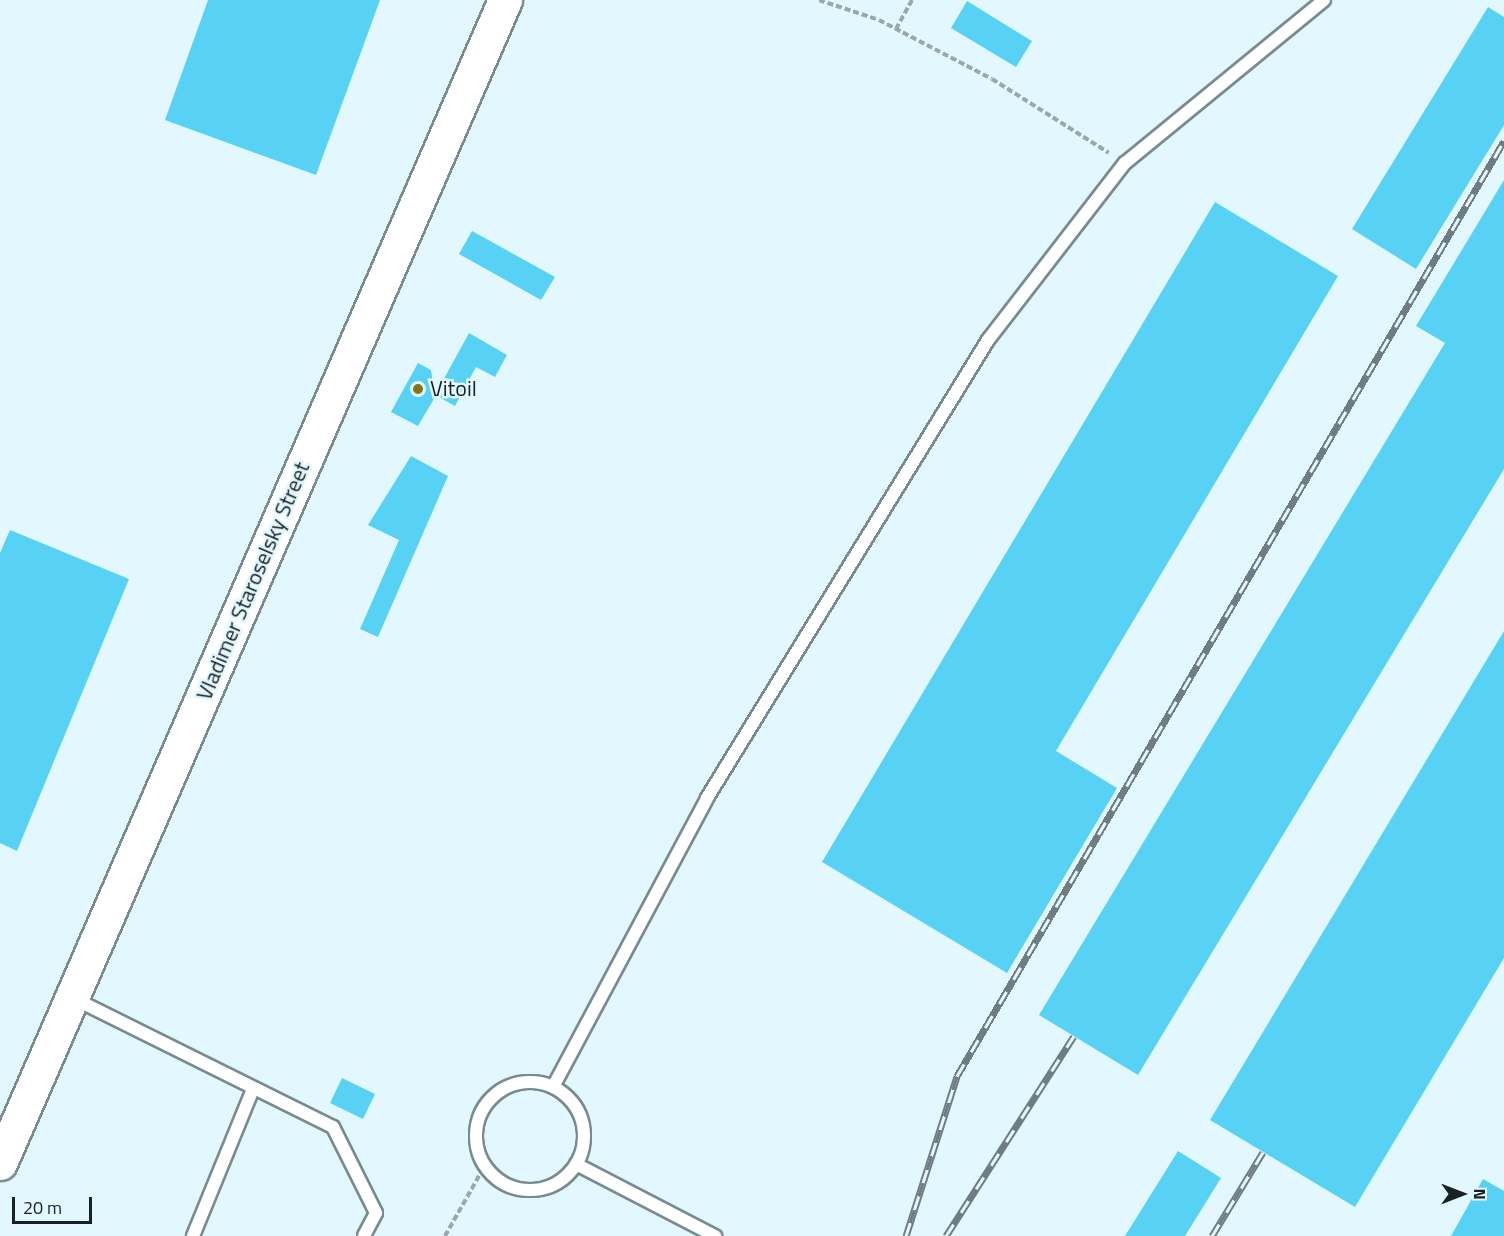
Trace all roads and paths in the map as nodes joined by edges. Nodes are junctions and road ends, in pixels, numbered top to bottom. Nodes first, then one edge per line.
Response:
1 (505, 0) edge
2 (819, 0) edge
3 (912, 0) edge
4 (1324, 0) edge
5 (896, 29) junction
6 (1125, 163) junction
7 (72, 997) junction
8 (553, 1087) junction
9 (253, 1089) junction
10 (0, 1161) edge
11 (576, 1164) junction
12 (484, 1167) junction
13 (193, 1236) edge
14 (364, 1236) edge
15 (444, 1236) edge
16 (715, 1236) edge

1 - 7 main road, Vladimer Staroselsky Street
2 - 5 path
3 - 5 path
4 - 6 lane
5 - 6 path
6 - 8 lane
7 - 9 lane
7 - 10 main road, Vladimer Staroselsky Street
8 - 11 lane
8 - 12 lane
9 - 13 lane
9 - 14 lane
11 - 12 lane
11 - 16 lane
12 - 15 path

